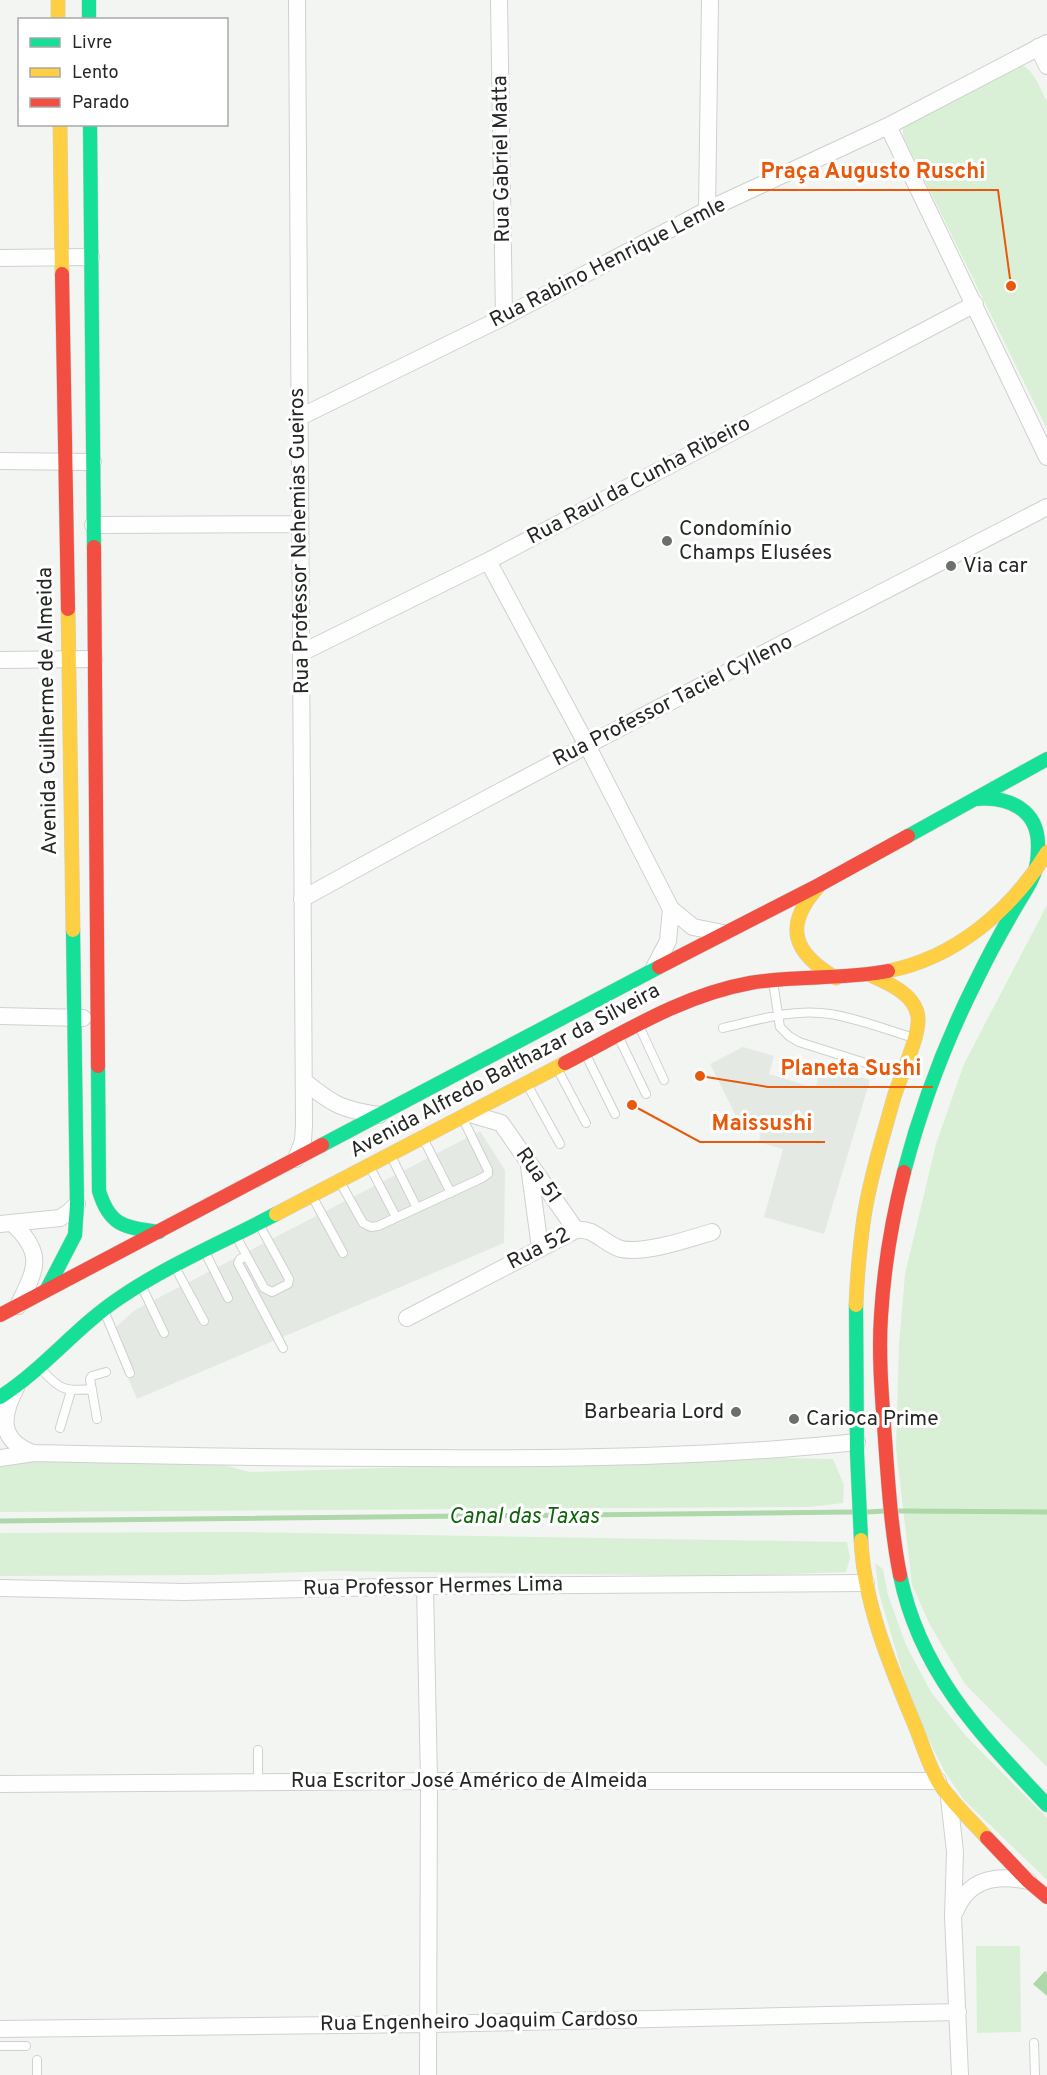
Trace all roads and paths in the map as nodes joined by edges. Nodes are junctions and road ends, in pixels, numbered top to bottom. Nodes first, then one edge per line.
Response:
1 (58, 0) edge
2 (89, 0) edge
3 (297, 0) edge
4 (499, 0) edge
5 (710, 0) edge
6 (58, 18) edge
7 (89, 18) edge
8 (1043, 45) edge
9 (1047, 66) edge
10 (60, 126) edge
11 (90, 126) edge
12 (888, 126) junction
13 (707, 210) junction
14 (62, 257) junction
15 (91, 257) junction
16 (0, 258) edge
17 (975, 304) junction
18 (504, 317) junction
19 (298, 418) junction
20 (1047, 457) edge
21 (0, 461) edge
22 (65, 461) junction
23 (93, 462) junction
24 (1047, 507) edge
25 (300, 524) junction
26 (93, 525) junction
27 (488, 561) junction
28 (301, 653) junction
29 (68, 658) junction
30 (94, 659) junction
31 (0, 660) edge
32 (587, 745) junction
33 (1047, 759) edge
34 (975, 800) junction
35 (1047, 852) edge
36 (1035, 874) junction
37 (819, 885) junction
38 (302, 899) junction
39 (671, 909) junction
40 (723, 933) junction
41 (654, 968) junction
42 (868, 974) junction
43 (836, 978) junction
44 (773, 980) junction
45 (0, 1016) edge
46 (778, 1016) junction
47 (73, 1018) junction
48 (97, 1018) junction
49 (638, 1024) junction
50 (723, 1028) dead end
51 (618, 1035) junction
52 (914, 1038) junction
53 (585, 1052) junction
54 (557, 1067) junction
55 (901, 1074) junction
56 (664, 1080) dead end
57 (304, 1081) junction
58 (519, 1087) junction
59 (645, 1094) dead end
60 (615, 1114) dead end
61 (379, 1115) junction
62 (466, 1116) junction
63 (501, 1123) junction
64 (586, 1123) dead end
65 (423, 1138) junction
66 (560, 1143) dead end
67 (391, 1155) junction
68 (296, 1159) junction
69 (529, 1162) junction
70 (370, 1166) junction
71 (340, 1182) junction
72 (451, 1193) junction
73 (312, 1196) junction
74 (77, 1203) junction
75 (417, 1208) junction
76 (396, 1217) junction
77 (6, 1224) edge
78 (259, 1224) junction
79 (576, 1230) junction
80 (159, 1232) junction
81 (712, 1232) dead end
82 (236, 1236) junction
83 (540, 1248) junction
84 (205, 1252) junction
85 (343, 1254) dead end
86 (247, 1256) junction
87 (175, 1266) junction
88 (141, 1285) junction
89 (47, 1289) junction
90 (228, 1298) dead end
91 (18, 1306) junction
92 (103, 1310) junction
93 (0, 1315) edge
94 (407, 1318) dead end
95 (204, 1321) dead end
96 (164, 1333) dead end
97 (283, 1348) dead end
98 (39, 1366) junction
99 (106, 1372) dead end
100 (130, 1373) dead end
101 (16, 1386) junction
102 (92, 1389) junction
103 (71, 1391) junction
104 (0, 1397) edge
105 (97, 1419) dead end
106 (60, 1428) dead end
107 (857, 1448) junction
108 (34, 1453) junction
109 (0, 1458) edge
110 (866, 1583) junction
111 (425, 1586) junction
112 (0, 1588) edge
113 (258, 1750) dead end
114 (429, 1781) junction
115 (938, 1781) junction
116 (258, 1782) junction
117 (0, 1784) edge
118 (949, 1797) junction
119 (1047, 1805) edge
120 (1028, 1881) junction
121 (1047, 1897) edge
122 (953, 1916) junction
123 (958, 2012) junction
124 (428, 2024) junction
125 (0, 2029) edge
126 (1034, 2043) dead end
127 (0, 2046) edge
128 (26, 2046) dead end
129 (37, 2060) dead end
130 (37, 2075) edge
131 (428, 2075) edge
132 (960, 2075) edge
133 (1035, 2075) edge

1 - 6 street
2 - 7 street
3 - 19 street, Rua Professor Nehemias Gueiros
4 - 18 street, Rua Gabriel Matta
5 - 13 street
8 - 9 street
8 - 12 street, Rua Rabino Henrique Lemle
10 - 14 street, Avenida Guilherme de Almeida
11 - 15 street
12 - 13 street, Rua Rabino Henrique Lemle
12 - 17 street
13 - 18 street, Rua Rabino Henrique Lemle
14 - 15 street
14 - 16 street
14 - 22 street, Avenida Guilherme de Almeida
15 - 23 street
17 - 20 street
17 - 27 street, Rua Raul da Cunha Ribeiro
18 - 19 street, Rua Rabino Henrique Lemle
19 - 25 street, Rua Professor Nehemias Gueiros
21 - 22 street
22 - 23 street
22 - 29 street, Avenida Guilherme de Almeida
23 - 26 street
24 - 32 street, Rua Professor Taciel Cylleno
25 - 26 street
25 - 28 street, Rua Professor Nehemias Gueiros
26 - 30 street
27 - 28 street, Rua Raul da Cunha Ribeiro
27 - 32 street
28 - 38 street, Rua Professor Nehemias Gueiros
29 - 30 street
29 - 31 street
29 - 47 street, Avenida Guilherme de Almeida
30 - 48 street
32 - 38 street, Rua Professor Taciel Cylleno
32 - 39 street
33 - 34 street, Avenida Alfredo Balthazar da Silveira
34 - 36 street
34 - 37 street, Avenida Alfredo Balthazar da Silveira
35 - 36 street, Avenida Alfredo Balthazar da Silveira
36 - 42 street, Avenida Alfredo Balthazar da Silveira
36 - 119 street
37 - 40 street, Avenida Alfredo Balthazar da Silveira
37 - 43 street
38 - 57 street, Rua Professor Nehemias Gueiros
39 - 40 street
39 - 41 street
40 - 41 street, Avenida Alfredo Balthazar da Silveira
41 - 61 street, Avenida Alfredo Balthazar da Silveira
42 - 43 street, Avenida Alfredo Balthazar da Silveira
42 - 52 street
43 - 44 street, Avenida Alfredo Balthazar da Silveira
44 - 46 lane
44 - 49 street, Avenida Alfredo Balthazar da Silveira
45 - 47 street
46 - 50 lane
46 - 52 lane
46 - 55 lane
47 - 48 street
47 - 74 street, Avenida Guilherme de Almeida
48 - 80 street
49 - 51 street, Avenida Alfredo Balthazar da Silveira
49 - 56 lane
51 - 53 street, Avenida Alfredo Balthazar da Silveira
51 - 59 lane
52 - 55 street
53 - 54 street, Avenida Alfredo Balthazar da Silveira
53 - 60 lane
54 - 58 street, Avenida Alfredo Balthazar da Silveira
54 - 64 lane
55 - 107 street
57 - 61 street
57 - 68 street, Rua Professor Nehemias Gueiros
58 - 62 street, Avenida Alfredo Balthazar da Silveira
58 - 63 street
58 - 66 lane
61 - 68 street, Avenida Alfredo Balthazar da Silveira
62 - 63 street
62 - 65 street, Avenida Alfredo Balthazar da Silveira
62 - 72 lane
63 - 69 street, Rua 51
65 - 67 street, Avenida Alfredo Balthazar da Silveira
65 - 72 lane
67 - 70 street, Avenida Alfredo Balthazar da Silveira
67 - 75 lane
68 - 80 street, Avenida Alfredo Balthazar da Silveira
69 - 79 street, Rua 51
69 - 83 street
70 - 71 street, Avenida Alfredo Balthazar da Silveira
70 - 76 lane
71 - 73 street, Avenida Alfredo Balthazar da Silveira
71 - 76 lane
72 - 75 lane
73 - 78 street, Avenida Alfredo Balthazar da Silveira
73 - 85 lane
74 - 77 street
74 - 89 street, Avenida Guilherme de Almeida
75 - 76 lane
77 - 91 street
78 - 82 street, Avenida Alfredo Balthazar da Silveira
78 - 86 lane
79 - 81 street, Rua 52
79 - 83 street, Rua 52
80 - 89 street, Avenida Alfredo Balthazar da Silveira
82 - 84 street, Avenida Alfredo Balthazar da Silveira
82 - 86 lane
83 - 94 street, Rua 52
84 - 87 street, Avenida Alfredo Balthazar da Silveira
84 - 90 lane
86 - 97 lane
87 - 88 street, Avenida Alfredo Balthazar da Silveira
87 - 95 lane
88 - 92 street, Avenida Alfredo Balthazar da Silveira
88 - 96 lane
89 - 91 street, Avenida Alfredo Balthazar da Silveira
91 - 93 street, Avenida Alfredo Balthazar da Silveira
92 - 98 street, Avenida Alfredo Balthazar da Silveira
92 - 100 lane
98 - 101 street, Avenida Alfredo Balthazar da Silveira
98 - 103 lane
99 - 102 lane
101 - 104 street, Avenida Alfredo Balthazar da Silveira
101 - 108 street
102 - 103 lane
102 - 105 lane
103 - 106 lane
107 - 108 street
107 - 110 street
108 - 109 street
110 - 111 street, Rua Professor Hermes Lima
110 - 115 street
111 - 112 street, Rua Professor Hermes Lima
111 - 114 street
113 - 116 lane
114 - 115 street, Rua Escritor José Américo de Almeida
114 - 116 street, Rua Escritor José Américo de Almeida
114 - 124 street
115 - 118 street
116 - 117 street, Rua Escritor José Américo de Almeida
118 - 120 street
118 - 122 street
120 - 121 street
120 - 122 street
122 - 123 street
123 - 124 street, Rua Engenheiro Joaquim Cardoso
123 - 132 street
124 - 125 street, Rua Engenheiro Joaquim Cardoso
124 - 131 street
126 - 133 lane
127 - 128 lane
129 - 130 lane

